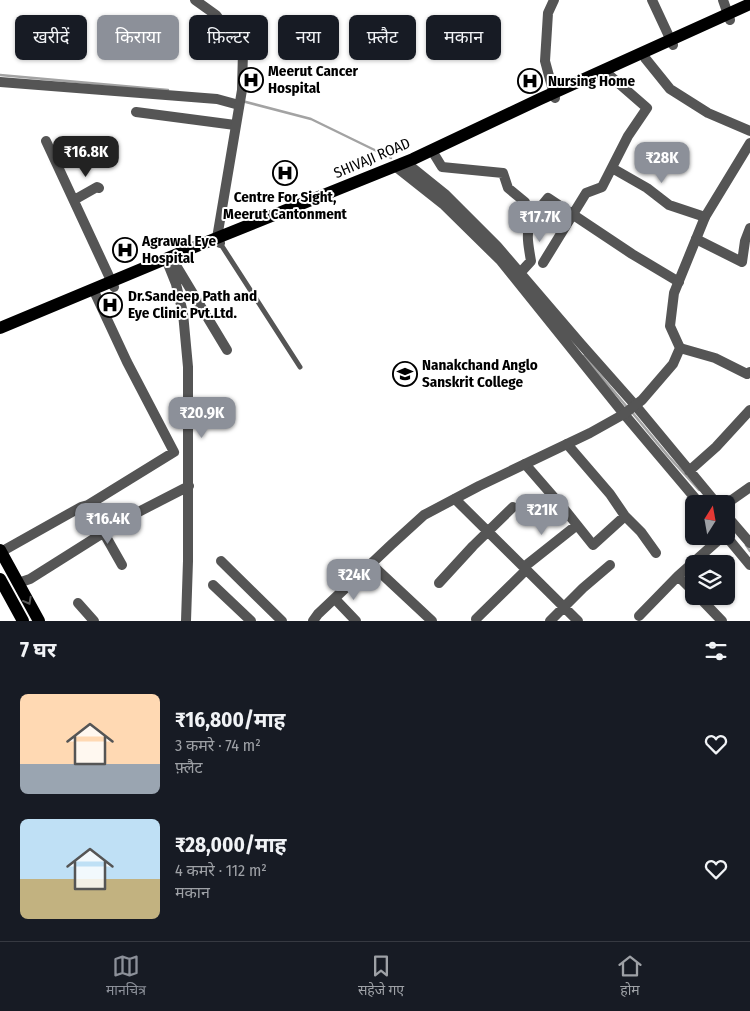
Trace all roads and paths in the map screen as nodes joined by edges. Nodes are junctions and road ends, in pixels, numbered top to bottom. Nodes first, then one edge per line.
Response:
1 (195, 0) edge
2 (554, 0) edge
3 (652, 0) edge
4 (723, 0) edge
5 (750, 4) edge
6 (750, 11) edge
7 (729, 17) junction
8 (672, 43) junction
9 (645, 58) junction
10 (606, 72) junction
11 (0, 82) edge
12 (554, 96) junction
13 (239, 104) junction
14 (136, 112) dead end
15 (235, 125) junction
16 (750, 131) edge
17 (46, 141) dead end
18 (749, 147) edge
19 (434, 154) junction
20 (402, 166) junction
21 (612, 168) junction
22 (99, 188) dead end
23 (74, 200) junction
24 (524, 202) dead end
25 (572, 216) junction
26 (705, 217) junction
27 (750, 228) edge
28 (696, 239) junction
29 (219, 240) junction
30 (170, 262) junction
31 (544, 263) dead end
32 (746, 264) edge
33 (520, 273) junction
34 (679, 282) junction
35 (113, 284) junction
36 (94, 292) junction
37 (44, 312) junction
38 (0, 328) edge
39 (0, 333) edge
40 (680, 348) junction
41 (227, 350) dead end
42 (300, 368) dead end
43 (750, 372) edge
44 (630, 409) junction
45 (750, 410) edge
46 (567, 444) junction
47 (525, 464) junction
48 (689, 471) junction
49 (189, 486) junction
50 (750, 487) edge
51 (693, 495) edge
52 (709, 495) edge
53 (735, 498) edge
54 (455, 499) junction
55 (88, 505) junction
56 (513, 507) dead end
57 (625, 516) junction
58 (577, 525) junction
59 (735, 526) edge
60 (103, 533) junction
61 (488, 533) junction
62 (750, 543) edge
63 (714, 545) edge
64 (733, 545) edge
65 (1, 551) edge
66 (656, 553) dead end
67 (221, 561) dead end
68 (371, 564) junction
69 (122, 565) dead end
70 (610, 565) dead end
71 (750, 565) edge
72 (525, 569) junction
73 (678, 576) junction
74 (0, 579) edge
75 (18, 583) junction
76 (439, 583) dead end
77 (685, 583) edge
78 (213, 585) dead end
79 (335, 599) junction
80 (78, 603) dead end
81 (707, 605) edge
82 (564, 606) junction
83 (476, 619) dead end
84 (638, 620) edge
85 (23, 621) edge
86 (39, 621) edge
87 (94, 621) edge
88 (186, 621) edge
89 (251, 621) edge
90 (282, 621) edge
91 (313, 621) edge
92 (356, 621) edge
93 (432, 621) edge
94 (550, 621) edge
95 (578, 621) edge
96 (722, 621) edge

1 - 13 street
2 - 12 street
3 - 8 street
4 - 7 street
5 - 7 main road, SHIVAJI ROAD
6 - 7 main road
7 - 8 main road, SHIVAJI ROAD
8 - 9 main road
8 - 10 main road, SHIVAJI ROAD
9 - 10 main road
9 - 16 street
10 - 12 main road, SHIVAJI ROAD
10 - 21 street
11 - 13 street
12 - 19 main road
12 - 20 main road, SHIVAJI ROAD
13 - 15 street
14 - 15 street
15 - 29 street
17 - 23 street
18 - 26 street
19 - 20 main road
19 - 24 street
20 - 29 main road, SHIVAJI ROAD
20 - 33 street
20 - 44 street
21 - 25 street
21 - 26 street
22 - 23 street
23 - 35 street
25 - 31 street
25 - 33 street
25 - 34 street
26 - 28 street
27 - 32 street
28 - 32 street
28 - 34 street
29 - 30 main road, SHIVAJI ROAD
29 - 42 lane
30 - 35 main road, SHIVAJI ROAD
30 - 41 street
30 - 49 street
33 - 44 street
34 - 40 street
35 - 36 main road, SHIVAJI ROAD
36 - 37 main road, SHIVAJI ROAD
36 - 55 street
37 - 38 main road, SHIVAJI ROAD
37 - 39 main road
40 - 43 street
40 - 44 street
44 - 46 street
44 - 48 street
44 - 51 street
45 - 48 street
46 - 47 street
46 - 57 street
47 - 54 street
47 - 58 street
48 - 52 street
49 - 60 street
49 - 88 street
50 - 53 street
54 - 61 street
54 - 68 street
55 - 60 street
55 - 65 street
56 - 61 street
57 - 58 street
57 - 66 street
58 - 72 street
59 - 62 street
60 - 69 street
60 - 75 street
61 - 72 street
61 - 76 street
63 - 73 street
64 - 71 street
65 - 75 main road
67 - 90 street
68 - 79 street
68 - 93 street
70 - 82 street
72 - 82 street
72 - 83 street
73 - 77 street
73 - 84 street
74 - 85 main road
75 -> 86 main road
78 - 89 street
79 - 91 street
79 - 92 street
80 - 87 street
81 - 96 street
82 - 94 street
82 - 95 street

